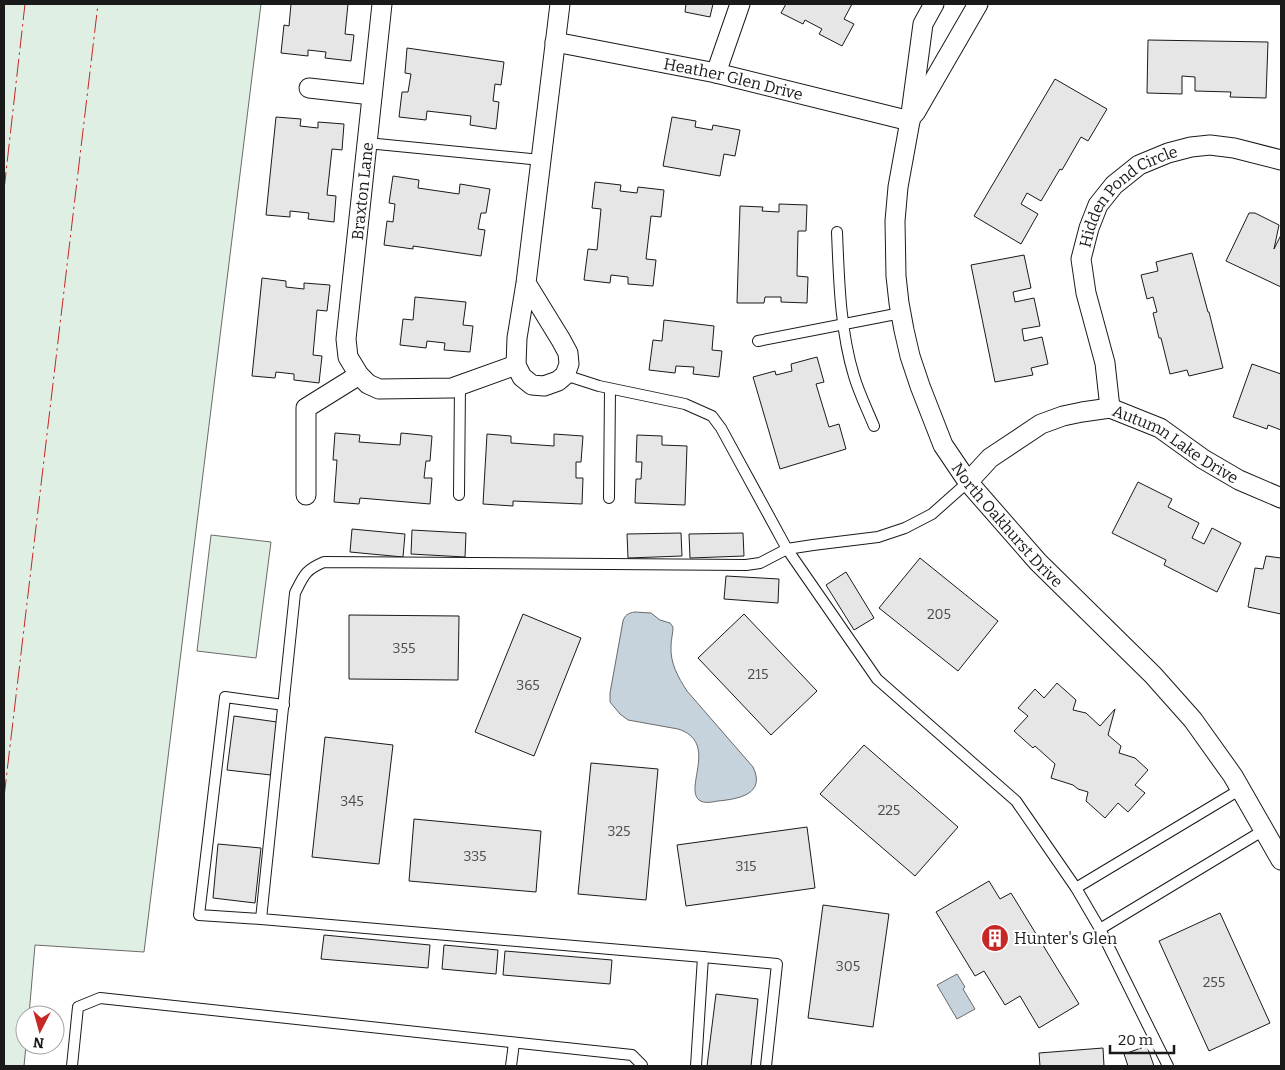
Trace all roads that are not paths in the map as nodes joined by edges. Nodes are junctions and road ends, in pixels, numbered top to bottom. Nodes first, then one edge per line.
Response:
1 (382, 4) edge
2 (560, 4) edge
3 (740, 4) edge
4 (934, 4) edge
5 (978, 4) edge
6 (555, 42) junction
7 (716, 73) junction
8 (309, 88) dead end
9 (372, 95) junction
10 (910, 121) junction
11 (367, 143) junction
12 (541, 160) junction
13 (1281, 160) edge
14 (837, 232) dead end
15 (526, 283) junction
16 (901, 313) junction
17 (843, 324) junction
18 (758, 341) dead end
19 (516, 365) junction
20 (358, 375) junction
21 (565, 375) junction
22 (460, 385) junction
23 (610, 389) junction
24 (1110, 408) junction
25 (874, 426) dead end
26 (968, 482) junction
27 (306, 495) dead end
28 (459, 495) dead end
29 (609, 498) dead end
30 (1281, 498) edge
31 (787, 549) junction
32 (284, 705) junction
33 (1241, 789) junction
34 (1264, 830) junction
35 (1281, 860) edge
36 (1076, 888) junction
37 (262, 919) junction
38 (1100, 929) junction
39 (703, 957) junction
40 (514, 1043) junction
41 (72, 1066) edge
42 (511, 1066) edge
43 (642, 1066) edge
44 (696, 1066) edge
45 (766, 1066) edge
46 (1168, 1066) edge

1 - 9 street, Braxton Lane
2 - 6 street
3 - 7 street
4 - 10 street, North Oakhurst Drive
5 - 10 street, North Oakhurst Drive
6 - 7 street, Heather Glen Drive
6 - 12 street
7 - 10 street, Heather Glen Drive
8 - 9 street
9 - 11 street, Braxton Lane
10 - 16 street, North Oakhurst Drive
11 - 12 lane
11 - 20 street, Braxton Lane
12 - 15 street
13 - 24 street, Hidden Pond Circle
14 - 17 lane
15 - 19 street
15 - 21 street
16 - 17 lane
16 - 26 street, North Oakhurst Drive
17 - 18 lane
17 - 25 lane
19 - 21 street
19 - 22 street
20 - 22 street
20 - 27 street
21 - 23 lane
22 - 28 lane
23 - 29 lane
23 - 31 lane
24 - 26 street, Autumn Lake Drive
24 - 30 street, Autumn Lake Drive
26 - 31 lane
26 - 33 street, North Oakhurst Drive
31 - 32 lane
31 - 36 lane
32 - 37 lane
32 - 37 lane
33 - 34 street, North Oakhurst Drive
33 - 36 lane
34 - 35 street, North Oakhurst Drive
34 - 38 lane
36 - 38 lane
37 - 39 lane
38 - 46 lane
39 - 44 lane
39 - 45 lane
40 - 41 lane
40 - 42 lane
40 - 43 lane

